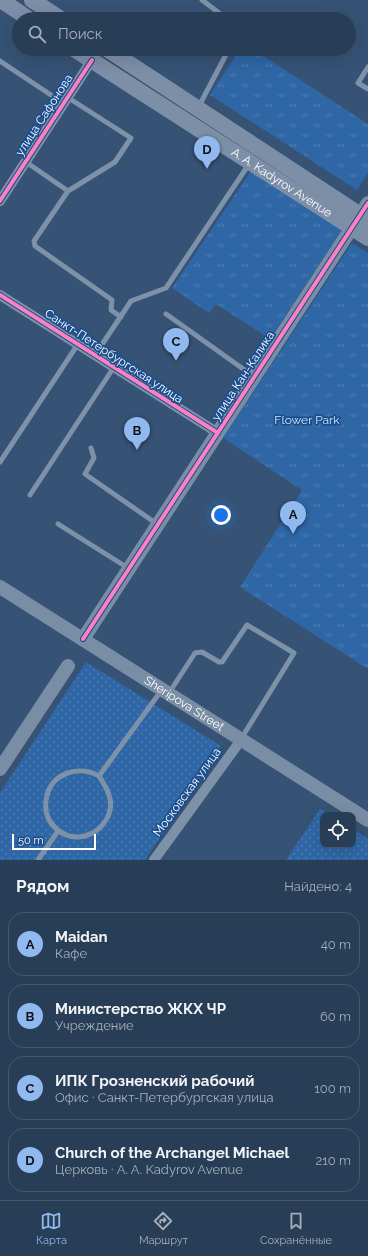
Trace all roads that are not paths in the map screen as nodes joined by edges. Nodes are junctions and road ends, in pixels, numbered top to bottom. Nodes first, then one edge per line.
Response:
1 (1, 0) edge
2 (32, 0) edge
3 (202, 0) edge
4 (19, 12) edge
5 (50, 12) edge
6 (218, 12) edge
7 (85, 56) edge
8 (118, 56) edge
9 (225, 56) edge
10 (92, 60) junction
11 (0, 61) edge
12 (368, 67) edge
13 (368, 89) edge
14 (65, 100) junction
15 (197, 108) junction
16 (26, 162) junction
17 (250, 162) junction
18 (68, 191) junction
19 (0, 201) edge
20 (362, 216) edge
21 (368, 238) edge
22 (0, 295) edge
23 (166, 314) dead end
24 (121, 317) junction
25 (78, 344) junction
26 (96, 355) junction
27 (114, 367) junction
28 (255, 377) junction
29 (218, 433) junction
30 (91, 448) dead end
31 (0, 462) edge
32 (30, 495) dead end
33 (58, 524) dead end
34 (158, 525) junction
35 (130, 569) junction
36 (0, 587) edge
37 (83, 639) junction
38 (68, 666) dead end
39 (165, 692) junction
40 (241, 740) junction
41 (0, 769) edge
42 (99, 776) junction
43 (368, 820) edge
44 (58, 831) junction
45 (38, 860) edge
46 (154, 860) edge

1 - 4 main road
2 - 5 main road
3 - 6 lane
7 - 10 main road, A. A. Kadyrov Avenue
8 - 15 main road, A. A. Kadyrov Avenue
9 - 15 lane
10 - 14 street, улица Сафонова
10 - 17 main road, A. A. Kadyrov Avenue
11 - 14 lane
12 - 13 lane
14 - 16 street, улица Сафонова
14 - 18 lane
15 - 20 main road, A. A. Kadyrov Avenue
16 - 18 lane
16 - 19 street, улица Сафонова
17 - 20 main road, A. A. Kadyrov Avenue
17 - 24 lane
18 - 24 lane
20 - 21 main road, A. A. Kadyrov Avenue
20 - 28 street, улица Кан-Калика
22 - 25 street, Санкт-Петербургская улица
23 - 28 lane
24 - 26 lane
25 - 26 street, Санкт-Петербургская улица
25 - 31 lane
26 - 27 street, Санкт-Петербургская улица
27 - 29 street, Санкт-Петербургская улица
27 - 32 lane
28 - 29 street, улица Кан-Калика
29 - 34 street, улица Кан-Калика
30 - 34 lane
33 - 35 lane
34 - 35 street, улица Кан-Калика
35 - 37 street, улица Кан-Калика
36 - 37 street, Sheripova Street
37 - 39 street, Sheripova Street
38 - 41 street
39 - 40 street, Sheripova Street
39 - 40 lane
39 - 42 lane
40 - 43 street, Sheripova Street
40 - 46 street, Московская улица
42 - 44 lane
42 - 44 lane
44 - 45 lane

